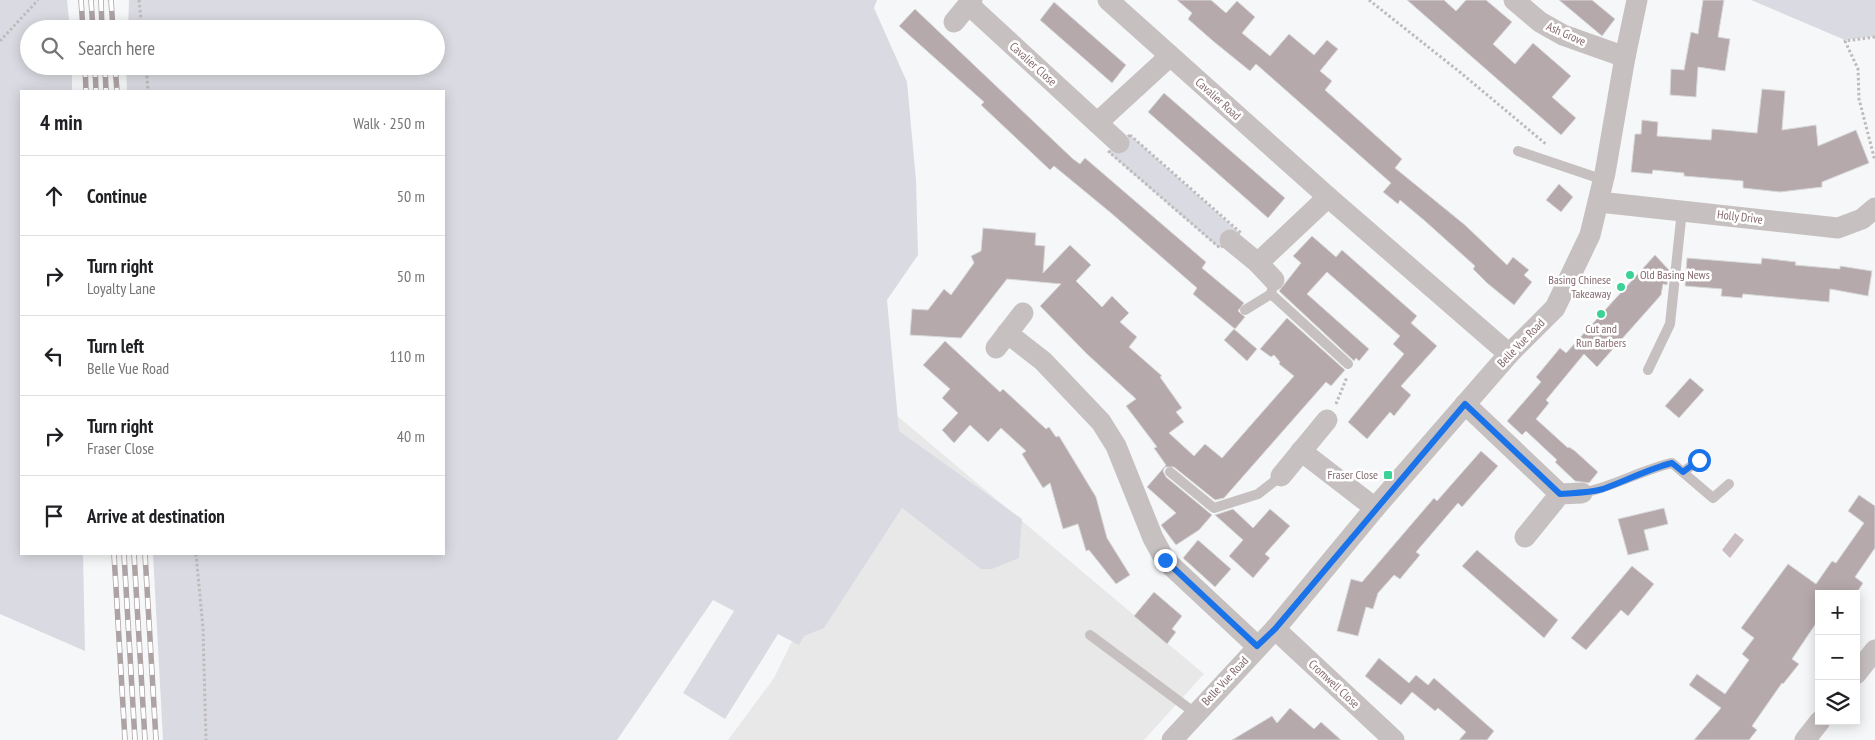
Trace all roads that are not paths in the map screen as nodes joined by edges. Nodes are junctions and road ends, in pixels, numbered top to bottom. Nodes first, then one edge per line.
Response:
1 (1108, 0) edge
2 (1514, 0) edge
3 (1637, 0) edge
4 (970, 2) edge
5 (954, 22) dead end
6 (1170, 56) junction
7 (1625, 57) junction
8 (1097, 123) junction
9 (1119, 144) road end
10 (1518, 151) dead end
11 (1604, 180) junction
12 (1328, 197) junction
13 (1599, 202) junction
14 (1875, 208) edge
15 (1682, 210) junction
16 (1230, 240) road end
17 (1258, 263) junction
18 (1272, 287) junction
19 (1244, 310) dead end
20 (1023, 313) dead end
21 (1509, 354) junction
22 (1348, 364) road end
23 (1648, 370) dead end
24 (1465, 404) junction
25 (1327, 420) road end
26 (1301, 452) junction
27 (1699, 460) dead end
28 (1170, 472) dead end
29 (1683, 472) junction
30 (1281, 476) joint
31 (1730, 484) dead end
32 (1582, 493) joint
33 (1560, 494) junction
34 (1375, 508) junction
35 (1525, 536) dead end
36 (1275, 629) junction
37 (1090, 635) dead end
38 (1257, 646) junction
39 (1875, 650) edge
40 (1860, 669) edge
41 (1195, 713) junction
42 (1817, 725) edge
43 (1172, 740) edge
44 (1394, 740) edge
45 (1805, 740) edge

1 - 6 street, Cavalier Road
2 - 7 street, Ash Grove
3 - 7 street, Belle Vue Road
4 - 5 street, Cavalier Close
4 - 8 street, Cavalier Close
6 - 8 street
6 - 12 street, Cavalier Road
7 - 11 street, Belle Vue Road
8 - 9 street, Cavalier Close
10 - 11 lane
11 - 13 street, Belle Vue Road
12 - 17 street
12 - 21 street, Cavalier Road
13 - 15 street, Holly Drive
13 - 21 street, Belle Vue Road
14 - 15 street, Holly Drive
15 - 23 lane
16 - 17 street
17 - 18 street
18 - 19 lane
18 - 22 lane
20 - 38 street
21 - 24 street, Belle Vue Road
24 - 33 street
24 - 34 street, Belle Vue Road
25 - 26 street
26 - 30 street
26 - 34 street
27 - 29 lane
28 - 30 lane
29 - 31 lane
29 - 32 lane
32 - 33 street
33 - 35 street
34 - 36 street, Belle Vue Road
36 - 38 street, Belle Vue Road
36 - 44 street, Cromwell Close
37 - 41 lane
38 - 41 street, Belle Vue Road
39 - 40 street
41 - 43 street, Belle Vue Road
42 - 45 street

